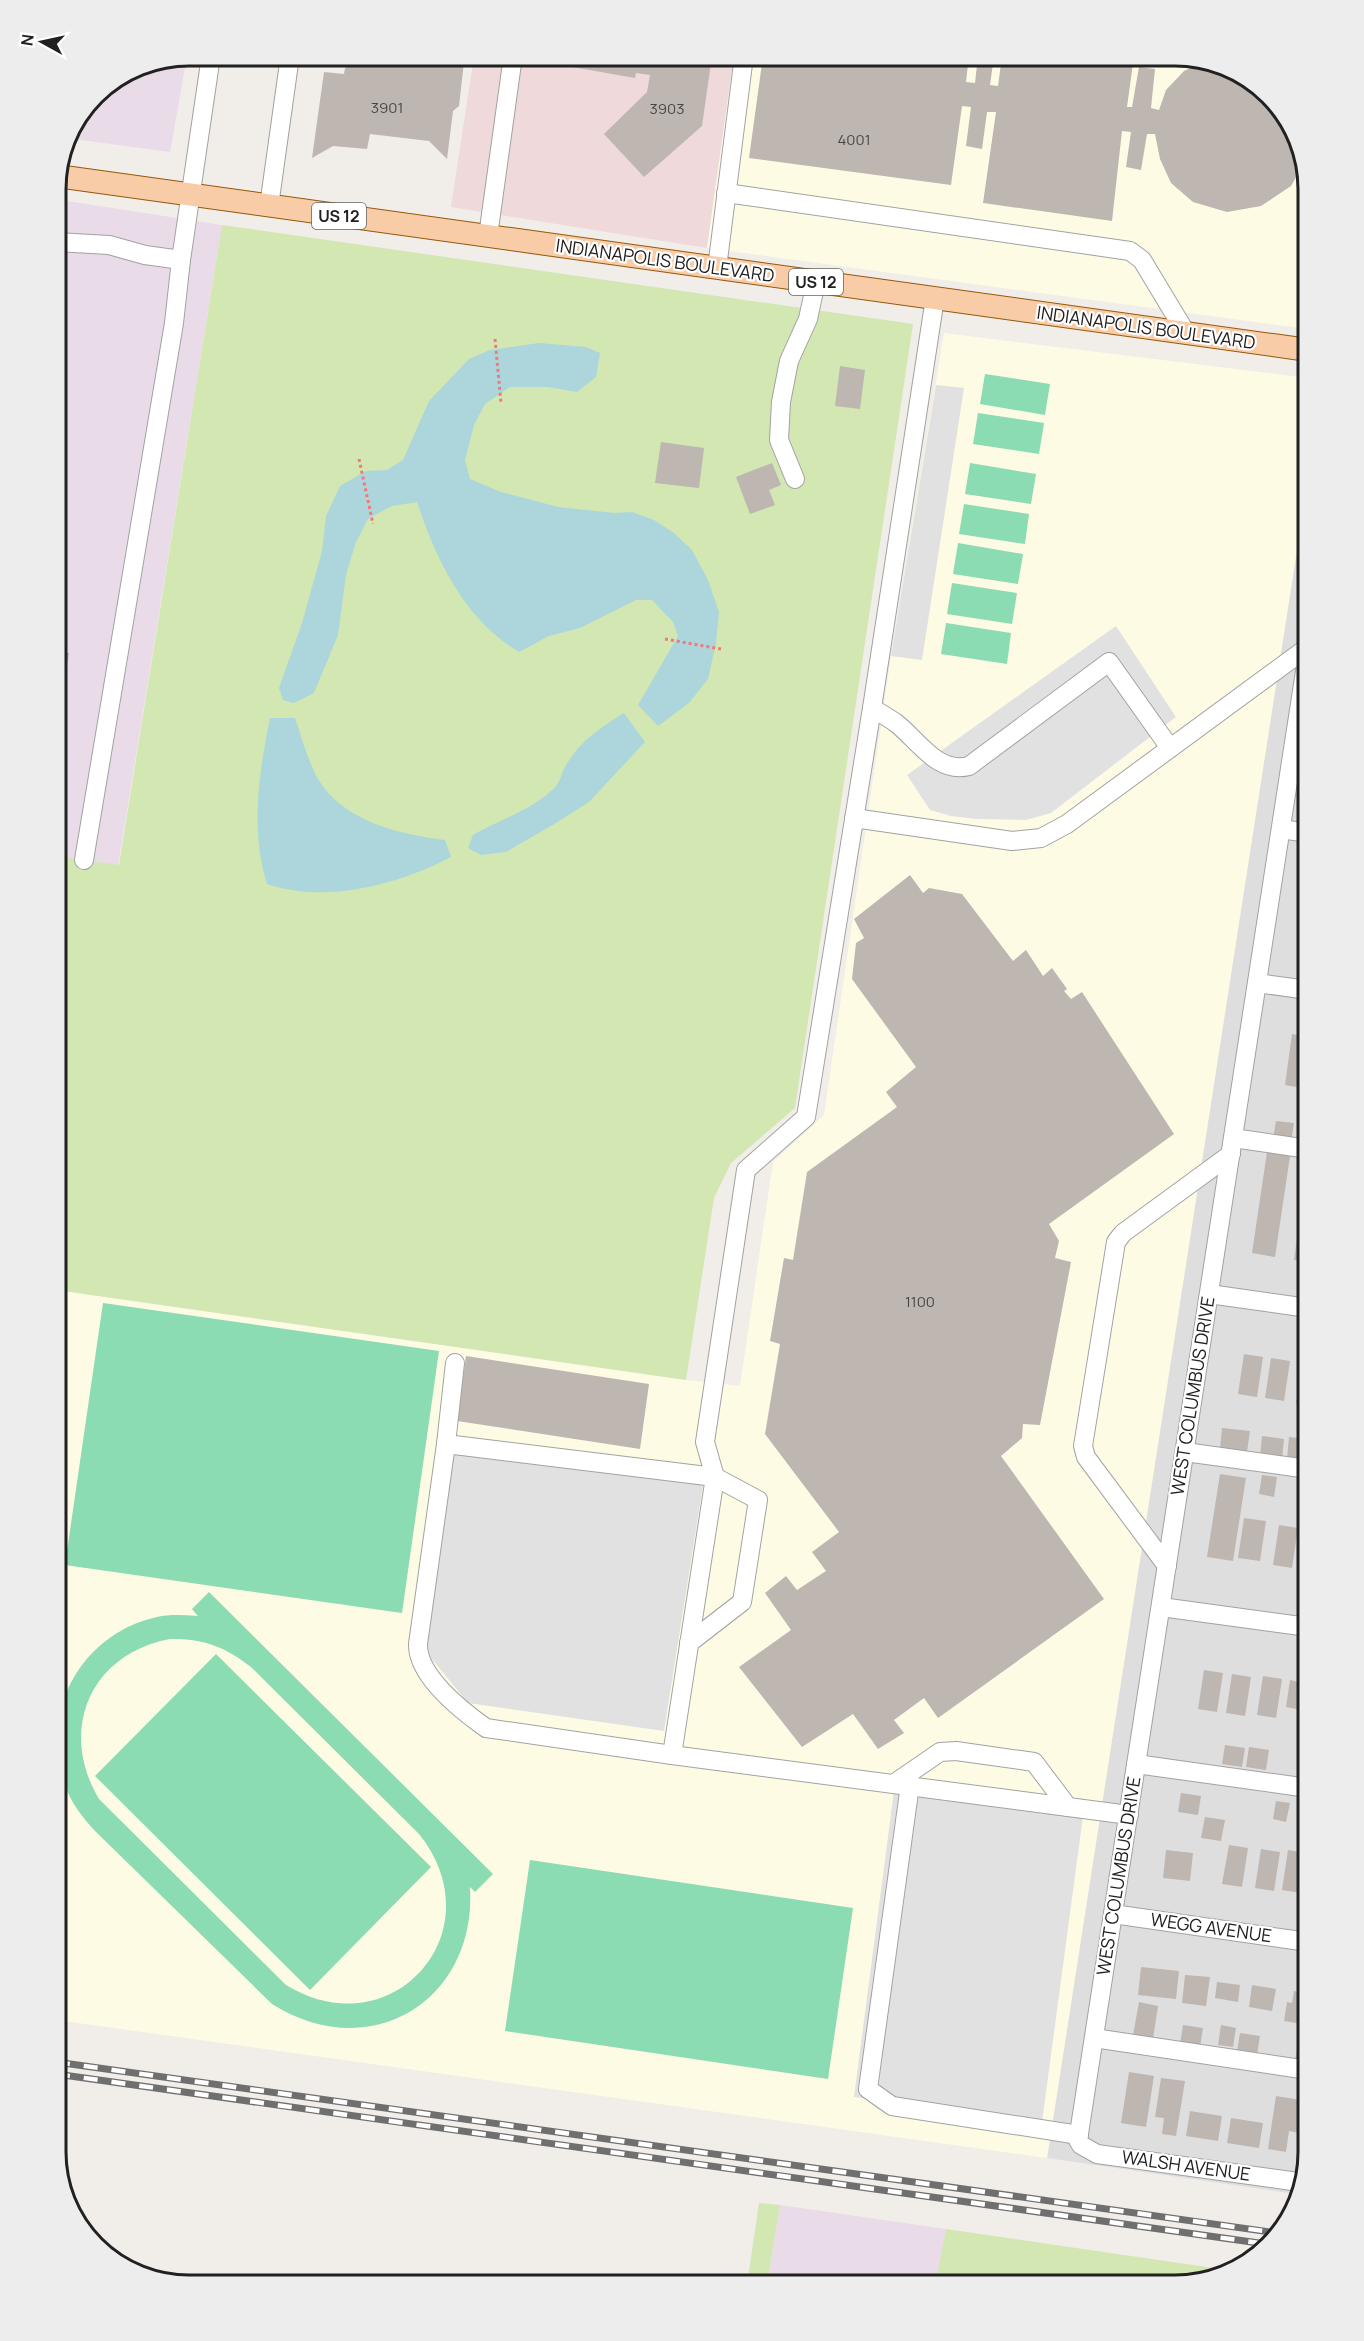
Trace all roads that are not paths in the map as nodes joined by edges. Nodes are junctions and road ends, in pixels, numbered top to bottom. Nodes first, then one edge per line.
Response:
1 (210, 66) edge
2 (289, 66) edge
3 (512, 66) edge
4 (743, 66) edge
5 (66, 177) edge
6 (726, 194) junction
7 (191, 195) junction
8 (269, 206) junction
9 (488, 236) junction
10 (66, 243) edge
11 (181, 260) junction
12 (717, 268) junction
13 (816, 282) junction
14 (935, 298) junction
15 (1186, 333) junction
16 (1298, 349) edge
17 (795, 479) dead end
18 (1298, 654) edge
19 (872, 708) junction
20 (1298, 727) edge
21 (1170, 748) junction
22 (855, 818) junction
23 (1281, 829) junction
24 (1298, 832) edge
25 (84, 860) dead end
26 (1257, 983) junction
27 (1298, 989) edge
28 (1232, 1146) junction
29 (1298, 1149) edge
30 (1209, 1294) junction
31 (1298, 1307) edge
32 (455, 1363) dead end
33 (446, 1444) junction
34 (1185, 1452) junction
35 (1298, 1468) edge
36 (715, 1476) junction
37 (1167, 1566) junction
38 (1161, 1607) junction
39 (1298, 1627) edge
40 (689, 1643) junction
41 (672, 1755) junction
42 (1136, 1764) junction
43 (903, 1784) junction
44 (1298, 1787) edge
45 (1068, 1807) junction
46 (1129, 1815) junction
47 (1113, 1914) junction
48 (1298, 1941) edge
49 (1094, 2038) junction
50 (1298, 2069) edge
51 (1079, 2137) junction
52 (1294, 2181) edge

1 - 7 street
2 - 8 street
3 - 9 street
4 - 6 street
5 - 7 main road, INDIANAPOLIS BOULEVARD / US 12
6 - 12 street
6 - 15 street
7 - 8 main road, INDIANAPOLIS BOULEVARD / US 12
7 - 11 street
8 - 9 main road, INDIANAPOLIS BOULEVARD / US 12
9 - 12 main road, INDIANAPOLIS BOULEVARD / US 12
10 - 11 street
11 - 25 street
12 - 13 main road, INDIANAPOLIS BOULEVARD / US 12
13 - 14 main road, INDIANAPOLIS BOULEVARD / US 12
13 - 17 street
14 - 15 main road, INDIANAPOLIS BOULEVARD / US 12
14 - 19 street
15 - 16 main road, INDIANAPOLIS BOULEVARD / US 12
18 - 21 street
19 - 21 street
19 - 22 street
20 - 23 street, WEST COLUMBUS DRIVE
21 - 22 street
22 - 36 street
23 - 24 street
23 - 26 street, WEST COLUMBUS DRIVE
26 - 27 street
26 - 28 street, WEST COLUMBUS DRIVE
28 - 29 street
28 - 30 street, WEST COLUMBUS DRIVE
28 - 37 street
30 - 31 street
30 - 34 street, WEST COLUMBUS DRIVE
32 - 33 street
33 - 36 street
33 - 41 street
34 - 35 street
34 - 37 street, WEST COLUMBUS DRIVE
36 - 40 street
36 - 40 street
37 - 38 street, WEST COLUMBUS DRIVE
38 - 39 street
38 - 42 street, WEST COLUMBUS DRIVE
40 - 41 street
41 - 43 street
42 - 44 street
42 - 46 street, WEST COLUMBUS DRIVE
43 - 45 street
43 - 45 street
43 - 51 street
45 - 46 street
46 - 47 street, WEST COLUMBUS DRIVE
47 - 48 street, WEGG AVENUE
47 - 49 street, WEST COLUMBUS DRIVE
49 - 50 street
49 - 51 street, WEST COLUMBUS DRIVE
51 - 52 street, WALSH AVENUE

